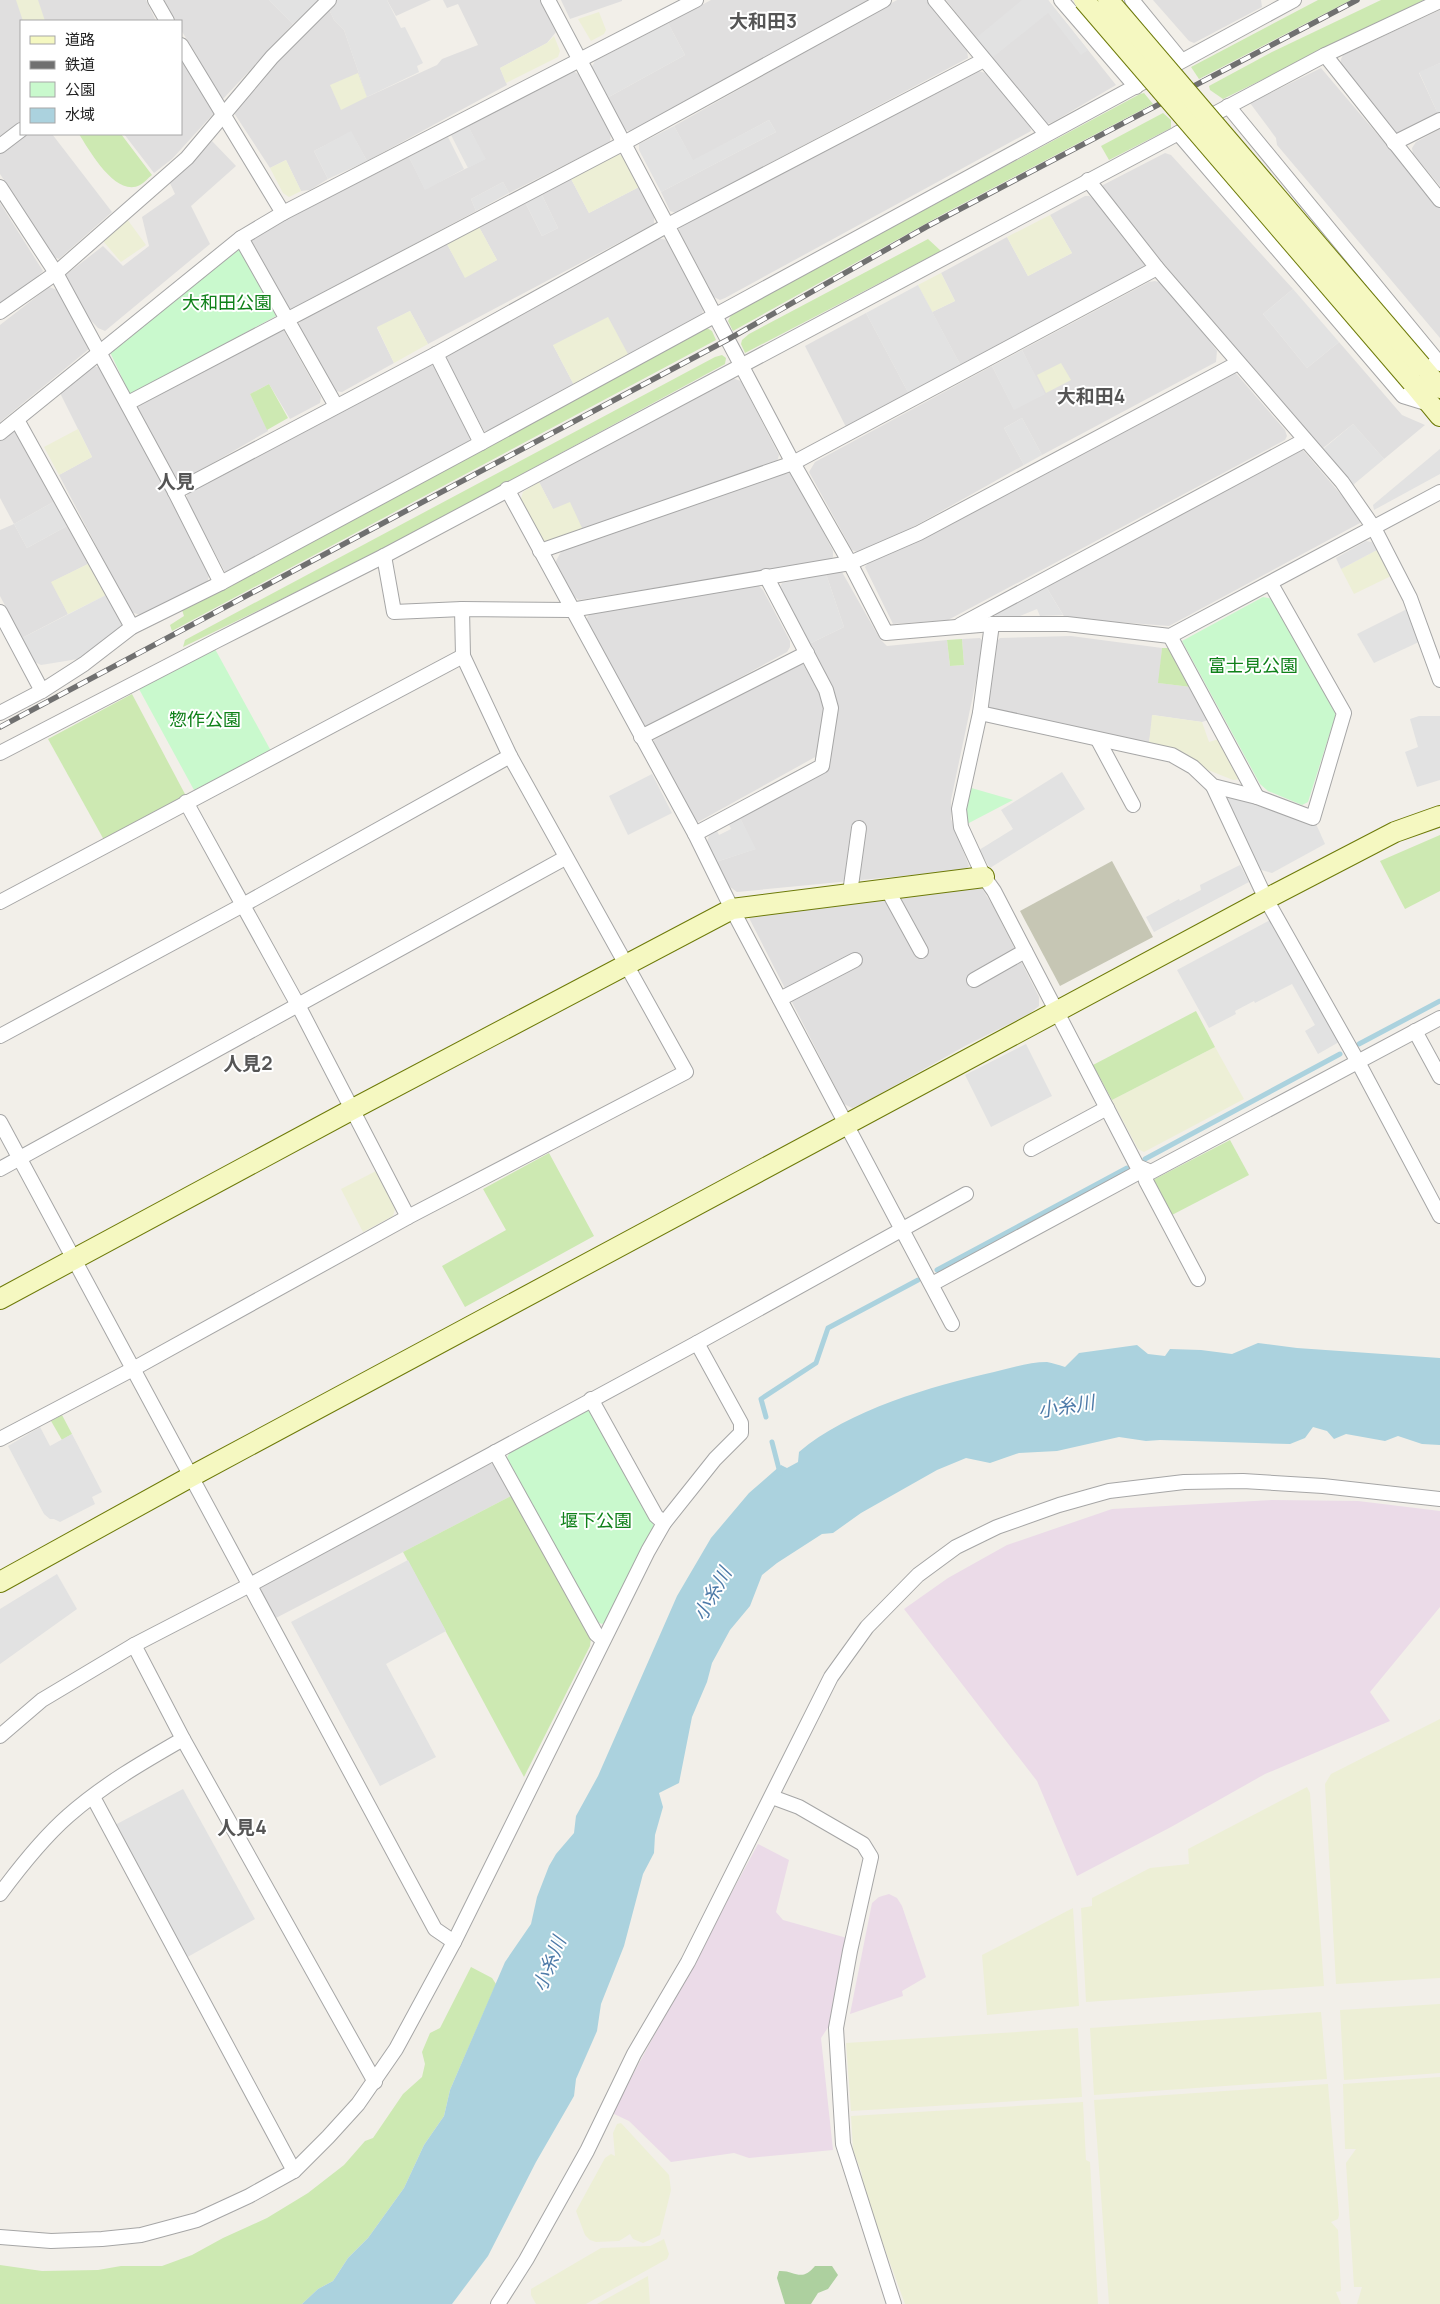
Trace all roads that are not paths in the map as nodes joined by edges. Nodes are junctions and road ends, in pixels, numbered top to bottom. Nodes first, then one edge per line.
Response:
1 (154, 0) edge
2 (328, 0) edge
3 (548, 0) edge
4 (696, 0) edge
5 (884, 0) edge
6 (935, 0) edge
7 (1060, 0) edge
8 (1084, 0) edge
9 (1108, 0) edge
10 (1132, 0) edge
11 (1294, 0) edge
12 (1440, 1) edge
13 (1273, 4) edge
14 (675, 6) edge
15 (166, 20) edge
16 (182, 48) edge
17 (1325, 55) junction
18 (579, 60) junction
19 (984, 60) junction
20 (1181, 60) junction
21 (1136, 87) junction
22 (1228, 106) junction
23 (224, 117) junction
24 (1440, 120) edge
25 (20, 131) edge
26 (1178, 133) junction
27 (1046, 134) junction
28 (624, 143) junction
29 (1394, 143) junction
30 (0, 146) edge
31 (1088, 180) junction
32 (0, 187) edge
33 (1440, 200) edge
34 (283, 213) junction
35 (668, 225) junction
36 (241, 238) junction
37 (1157, 268) junction
38 (56, 273) junction
39 (0, 312) edge
40 (715, 315) junction
41 (287, 319) junction
42 (100, 352) junction
43 (436, 354) junction
44 (1238, 363) junction
45 (742, 367) junction
46 (1425, 371) edge
47 (1436, 402) edge
48 (128, 404) junction
49 (336, 406) junction
50 (17, 420) junction
51 (0, 433) edge
52 (1305, 440) junction
53 (481, 442) junction
54 (793, 463) junction
55 (507, 489) junction
56 (175, 492) junction
57 (1440, 492) edge
58 (1374, 528) junction
59 (540, 551) junction
60 (384, 556) junction
61 (850, 563) junction
62 (766, 576) junction
63 (221, 583) junction
64 (1271, 584) junction
65 (462, 609) junction
66 (571, 610) junction
67 (0, 612) edge
68 (992, 624) junction
69 (957, 626) junction
70 (132, 627) junction
71 (1170, 636) junction
72 (806, 654) junction
73 (463, 656) junction
74 (1440, 680) edge
75 (42, 691) junction
76 (0, 713) edge
77 (980, 713) junction
78 (642, 737) junction
79 (1098, 740) junction
80 (0, 753) edge
81 (510, 756) junction
82 (1213, 786) junction
83 (1257, 797) junction
84 (186, 802) junction
85 (1133, 805) dead end
86 (1440, 816) edge
87 (859, 828) dead end
88 (694, 834) junction
89 (565, 858) junction
90 (984, 877) junction
91 (888, 889) junction
92 (850, 894) junction
93 (1266, 899) junction
94 (0, 902) edge
95 (243, 905) junction
96 (732, 909) junction
97 (921, 951) dead end
98 (1025, 951) junction
99 (855, 960) dead end
100 (627, 965) junction
101 (974, 980) dead end
102 (780, 999) junction
103 (298, 1006) junction
104 (1057, 1012) junction
105 (1440, 1018) edge
106 (1415, 1031) junction
107 (0, 1036) edge
108 (1358, 1062) junction
109 (1440, 1077) edge
110 (1107, 1108) junction
111 (353, 1109) junction
112 (0, 1122) edge
113 (847, 1124) junction
114 (1031, 1149) dead end
115 (20, 1158) junction
116 (0, 1169) edge
117 (1143, 1170) junction
118 (966, 1194) dead end
119 (1440, 1216) edge
120 (408, 1217) junction
121 (904, 1229) junction
122 (73, 1259) junction
123 (1198, 1279) dead end
124 (932, 1284) junction
125 (0, 1299) edge
126 (952, 1324) dead end
127 (697, 1343) junction
128 (133, 1369) junction
129 (591, 1399) junction
130 (0, 1439) edge
131 (495, 1452) junction
132 (192, 1476) junction
133 (1440, 1499) edge
134 (664, 1523) junction
135 (0, 1582) edge
136 (248, 1586) junction
137 (602, 1640) junction
138 (134, 1644) junction
139 (0, 1736) edge
140 (183, 1739) junction
141 (93, 1797) junction
142 (772, 1797) junction
143 (0, 1894) edge
144 (454, 1942) junction
145 (375, 2082) junction
146 (294, 2170) junction
147 (0, 2237) edge
148 (498, 2304) edge
149 (894, 2304) edge

1 - 15 street
2 - 23 street
3 - 18 street
4 - 14 street
5 - 28 street
6 - 19 street
7 - 21 street
8 - 46 street, bridge
9 - 46 street, bridge
10 - 20 street
11 - 13 street
12 - 17 street
13 - 20 street
14 - 18 street
16 - 23 street
17 - 22 street
17 - 29 street
18 - 28 street
18 - 34 street
19 - 27 street
19 - 35 street
20 - 21 street
21 - 27 street
22 - 26 street
22 - 46 street
23 - 34 street
23 - 38 street
24 - 29 street
25 - 30 street
26 - 31 street
26 - 47 street
27 - 40 street
28 - 35 street
28 - 41 street
29 - 33 street
31 - 37 street
31 - 45 street
32 - 38 street
34 - 36 street
35 - 40 street
35 - 43 street
36 - 41 street
36 - 42 street
37 - 44 street
37 - 54 street
38 - 39 street
38 - 42 street
40 - 45 street
40 - 53 street
41 - 48 street
41 - 49 street
42 - 48 street
42 - 50 street
43 - 49 street
43 - 53 street
44 - 52 street
44 - 61 street
45 - 54 street
45 - 55 street
46 - 47 street
48 - 56 street
49 - 56 street
50 - 51 street
50 - 70 street
52 - 58 street
52 - 69 street
53 - 63 street
54 - 59 street
54 - 61 street
55 - 59 street
55 - 60 street
56 - 63 street
57 - 58 street
58 - 64 street
58 - 74 street
59 - 66 street
60 - 65 street
60 - 80 street
61 - 62 street
61 - 69 street
62 - 66 street
62 - 72 street
63 - 70 street
64 - 71 street
64 - 83 street
65 - 66 street
65 - 73 street
66 - 78 street
67 - 75 street
68 - 69 street
68 - 71 street
68 - 77 street
70 - 75 street
71 - 83 street
72 - 78 street
72 - 88 street
73 - 81 street
73 - 84 street
75 - 76 street
77 - 79 street
77 - 90 street
78 - 88 street
79 - 82 street
79 - 85 street
81 - 89 street
81 - 95 street
82 - 83 street
82 - 93 street
84 - 94 street
84 - 95 street
86 - 93 street
87 - 92 street
88 - 96 street
89 - 100 street
89 - 103 street
90 - 91 street
90 - 98 street
91 - 92 street
91 - 97 street
92 - 96 street
93 - 104 street
93 - 108 street
95 - 103 street
95 - 107 street
96 - 100 street
96 - 102 street
98 - 101 street
98 - 104 street
99 - 102 street
100 - 111 street
100 - 120 street
102 - 113 street
103 - 111 street
103 - 115 street
104 - 110 street
104 - 113 street
105 - 106 street
106 - 108 street
106 - 109 street
108 - 117 street
108 - 119 street
110 - 114 street
110 - 117 street
111 - 120 street
111 - 122 street
112 - 115 street
113 - 121 street
113 - 132 street
115 - 116 street
115 - 122 street
117 - 123 street
117 - 124 street
118 - 121 street
120 - 128 street
121 - 124 street
121 - 127 street
122 - 125 street
122 - 128 street
124 - 126 street
127 - 129 street
127 - 134 street
128 - 130 street
128 - 132 street
129 - 131 street
129 - 134 street
131 - 136 street
131 - 137 street
132 - 135 street
132 - 136 street
133 - 142 street
134 - 137 street
136 - 138 street
136 - 144 street
137 - 144 street
138 - 139 street
138 - 140 street
140 - 141 street
140 - 145 street
141 - 143 street
141 - 146 street
142 - 148 street
142 - 149 street
144 - 145 street
145 - 146 street
146 - 147 street

